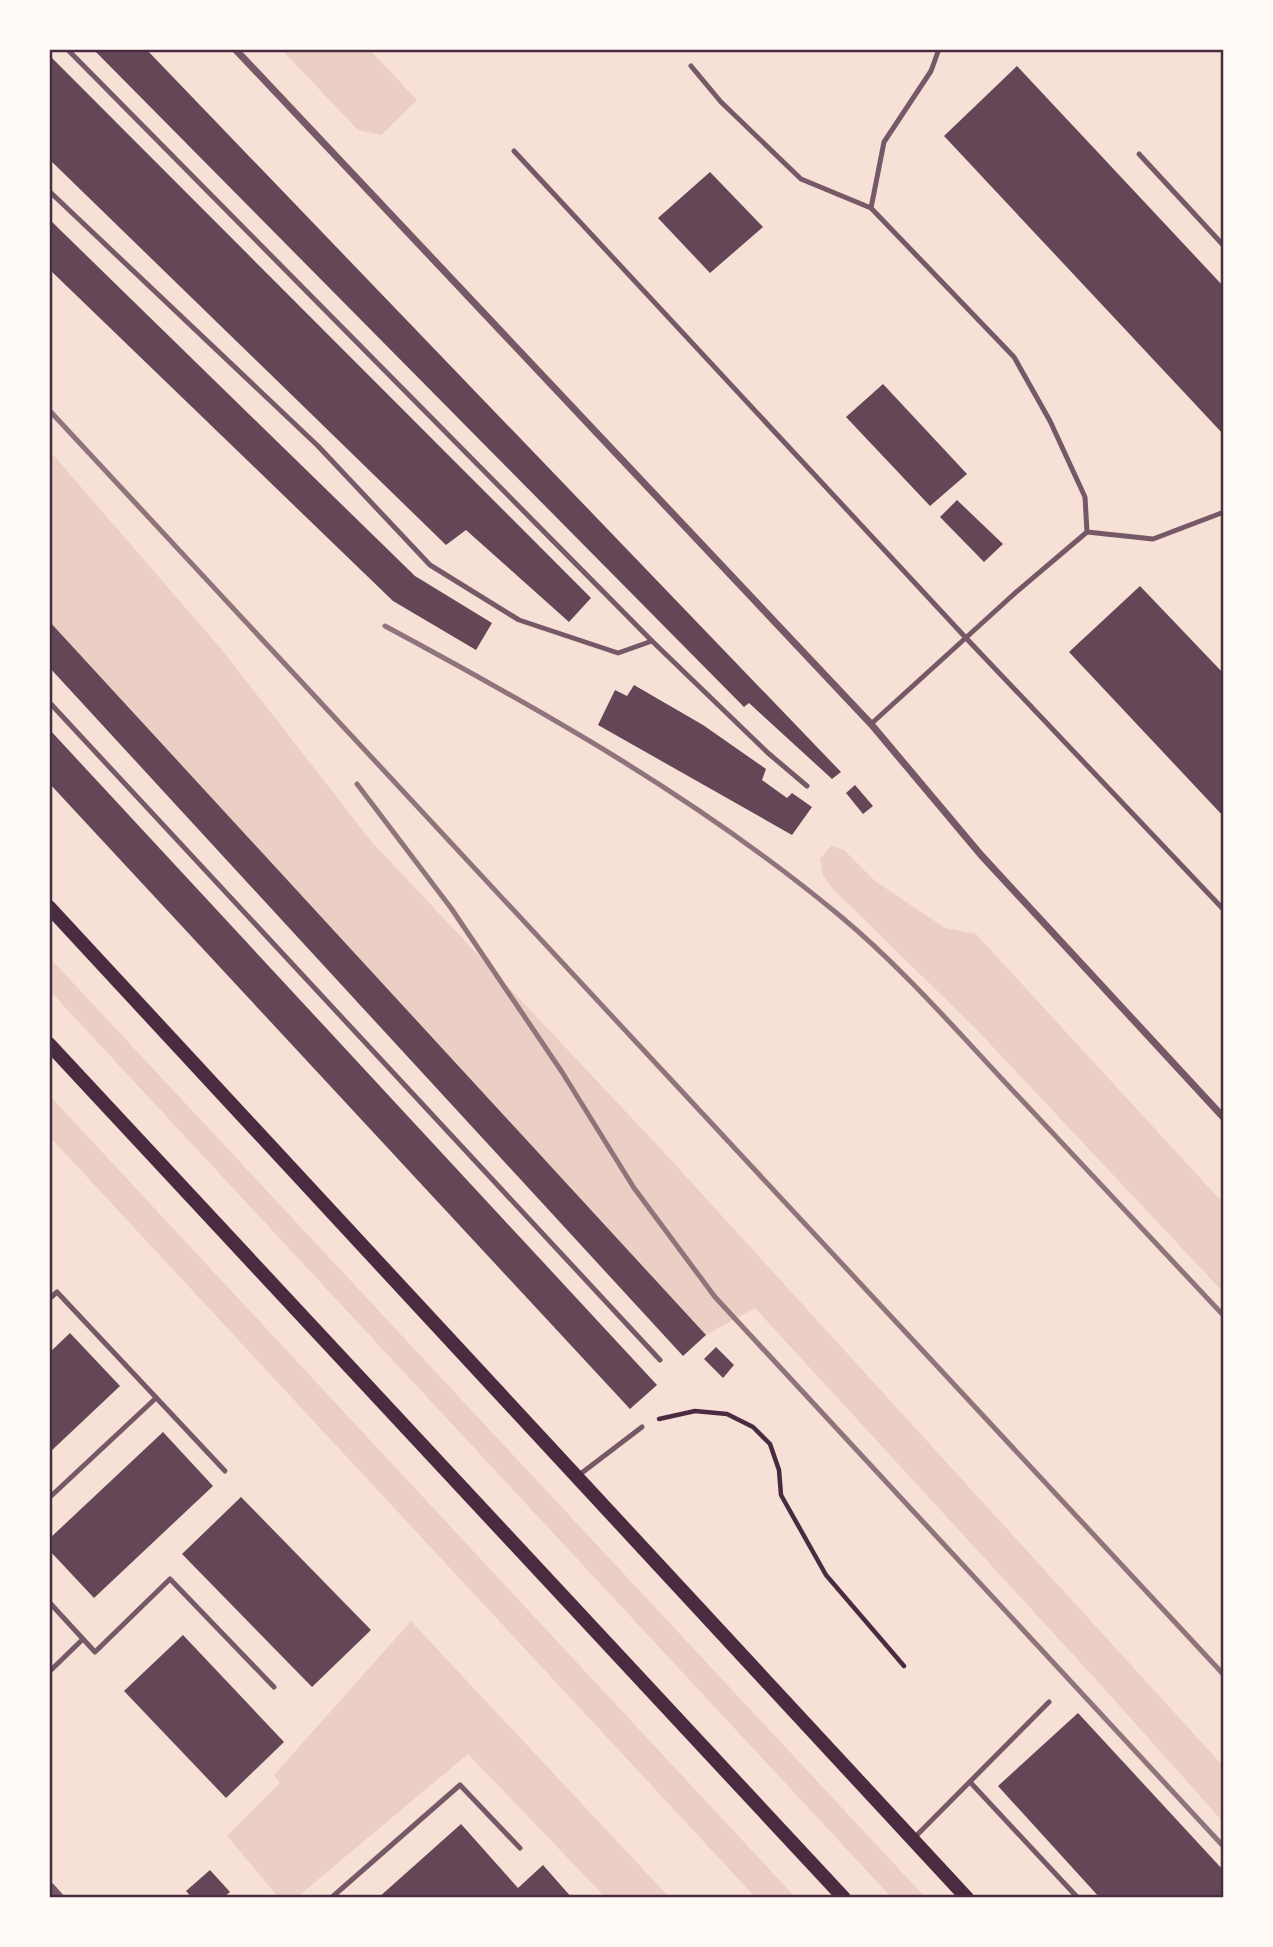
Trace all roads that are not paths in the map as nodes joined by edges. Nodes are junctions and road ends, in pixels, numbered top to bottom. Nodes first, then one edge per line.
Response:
1 (67, 49) edge
2 (235, 49) edge
3 (939, 49) edge
4 (691, 66) dead end
5 (514, 151) dead end
6 (1139, 154) dead end
7 (49, 191) edge
8 (871, 208) junction
9 (1224, 246) edge
10 (1224, 512) edge
11 (1087, 531) junction
12 (966, 638) junction
13 (652, 641) junction
14 (49, 702) edge
15 (871, 724) junction
16 (807, 786) dead end
17 (49, 908) edge
18 (1224, 910) edge
19 (49, 1044) edge
20 (1224, 1118) edge
21 (49, 1299) edge
22 (660, 1360) dead end
23 (156, 1398) junction
24 (642, 1427) road end
25 (225, 1471) dead end
26 (576, 1477) junction
27 (49, 1498) edge
28 (49, 1602) edge
29 (83, 1639) junction
30 (49, 1672) edge
31 (274, 1687) dead end
32 (1049, 1702) dead end
33 (970, 1782) junction
34 (912, 1839) junction
35 (520, 1847) dead end
36 (49, 1888) edge
37 (58, 1898) edge
38 (331, 1898) edge
39 (844, 1898) edge
40 (967, 1898) edge
41 (1078, 1898) edge

1 - 13 lane
2 - 15 street
3 - 8 lane
4 - 8 lane
5 - 12 lane
6 - 9 lane
7 - 13 lane
8 - 11 lane
10 - 11 lane
11 - 12 lane
12 - 15 lane
12 - 18 lane
13 - 16 lane
14 - 22 lane
15 - 20 street
17 - 26 main road
19 - 39 main road
21 - 23 lane
23 - 25 lane
23 - 27 lane
24 - 26 lane
26 - 34 main road
28 - 29 lane
29 - 30 lane
29 - 31 lane
32 - 33 lane
33 - 34 lane
33 - 41 lane
34 - 40 main road
35 - 38 lane
36 - 37 street

